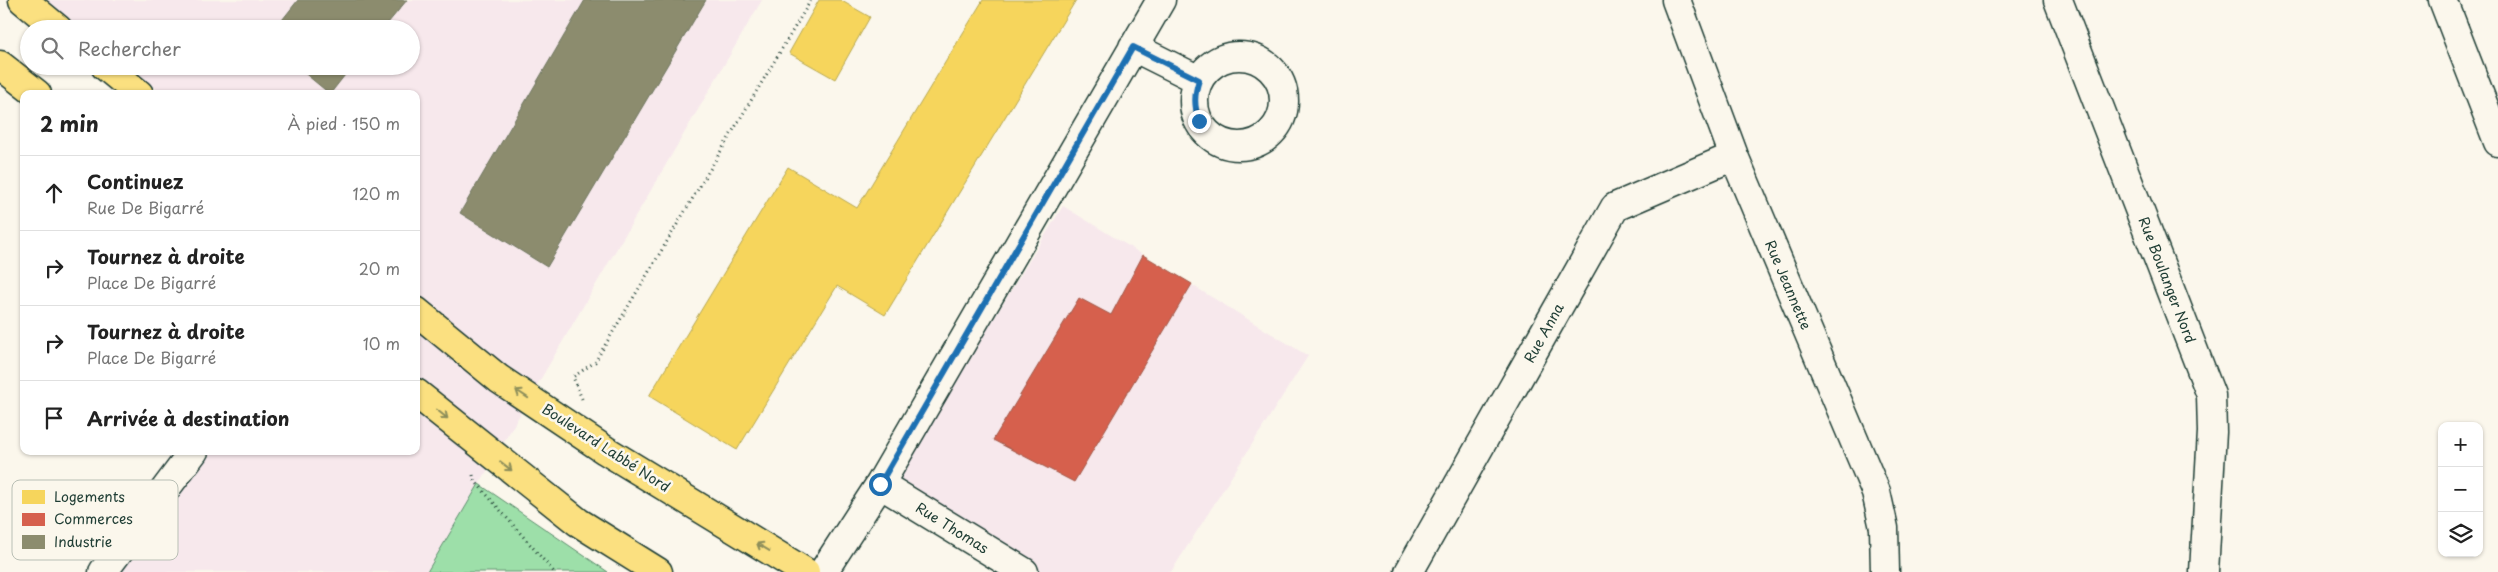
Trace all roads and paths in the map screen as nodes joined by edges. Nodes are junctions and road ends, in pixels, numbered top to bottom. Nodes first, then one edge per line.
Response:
1 (23, 0) edge
2 (811, 0) edge
3 (1161, 0) edge
4 (1676, 0) edge
5 (2058, 0) edge
6 (2443, 0) edge
7 (47, 20) edge
8 (1133, 47) junction
9 (0, 65) edge
10 (116, 75) edge
11 (1199, 80) dead end
12 (32, 90) edge
13 (134, 90) edge
14 (2498, 142) edge
15 (1734, 156) junction
16 (420, 314) edge
17 (595, 362) dead end
18 (420, 396) edge
19 (468, 436) junction
20 (191, 455) edge
21 (172, 480) edge
22 (880, 484) junction
23 (112, 560) edge
24 (103, 572) edge
25 (554, 572) edge
26 (658, 572) edge
27 (805, 572) edge
28 (824, 572) edge
29 (1024, 572) edge
30 (1409, 572) edge
31 (1885, 572) edge
32 (2204, 572) edge

1 - 7 main road
2 - 17 path
3 - 8 street
4 - 15 street, Rue Jeannette
5 - 32 street, Rue Boulanger Nord
6 - 14 street
8 - 11 street
8 - 22 street
9 - 12 main road
10 - 13 main road
15 - 30 street, Rue Anna
15 - 31 street, Rue Jeannette
27 -> 16 main road, Boulevard Labbé Nord
18 -> 19 main road
19 - 25 path
19 -> 26 main road
20 - 21 street
22 - 28 street
22 - 29 street, Rue Thomas
23 - 24 street

